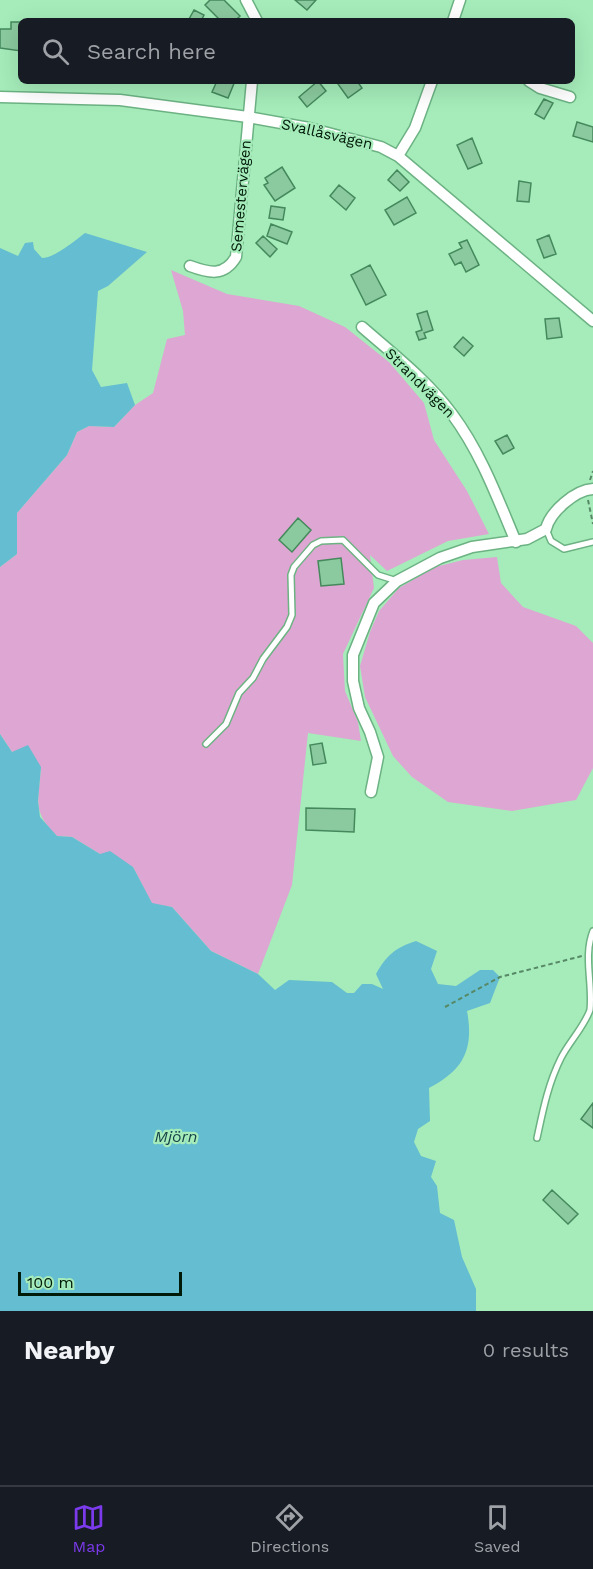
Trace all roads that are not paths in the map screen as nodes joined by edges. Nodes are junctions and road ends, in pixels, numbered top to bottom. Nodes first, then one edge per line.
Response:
1 (246, 0) edge
2 (460, 0) edge
3 (255, 18) edge
4 (454, 18) edge
5 (252, 84) edge
6 (431, 84) edge
7 (534, 84) edge
8 (0, 97) edge
9 (570, 97) dead end
10 (248, 117) junction
11 (398, 156) junction
12 (190, 266) dead end
13 (593, 321) edge
14 (362, 327) dead end
15 (593, 489) edge
16 (546, 529) junction
17 (516, 542) junction
18 (593, 542) edge
19 (397, 581) junction
20 (206, 744) dead end
21 (371, 792) dead end
22 (593, 931) edge
23 (537, 1138) dead end

1 - 3 street
2 - 4 street
5 - 10 street, Semestervägen
6 - 11 street
7 - 9 street
8 - 10 street, Svallåsvägen
10 - 11 street, Svallåsvägen
10 - 12 street, Semestervägen
11 - 13 street, Svallåsvägen
14 - 17 street, Strandvägen
15 - 16 street
16 - 17 street
16 - 18 lane
17 - 19 street
19 - 20 lane
19 - 21 street
22 - 23 lane

